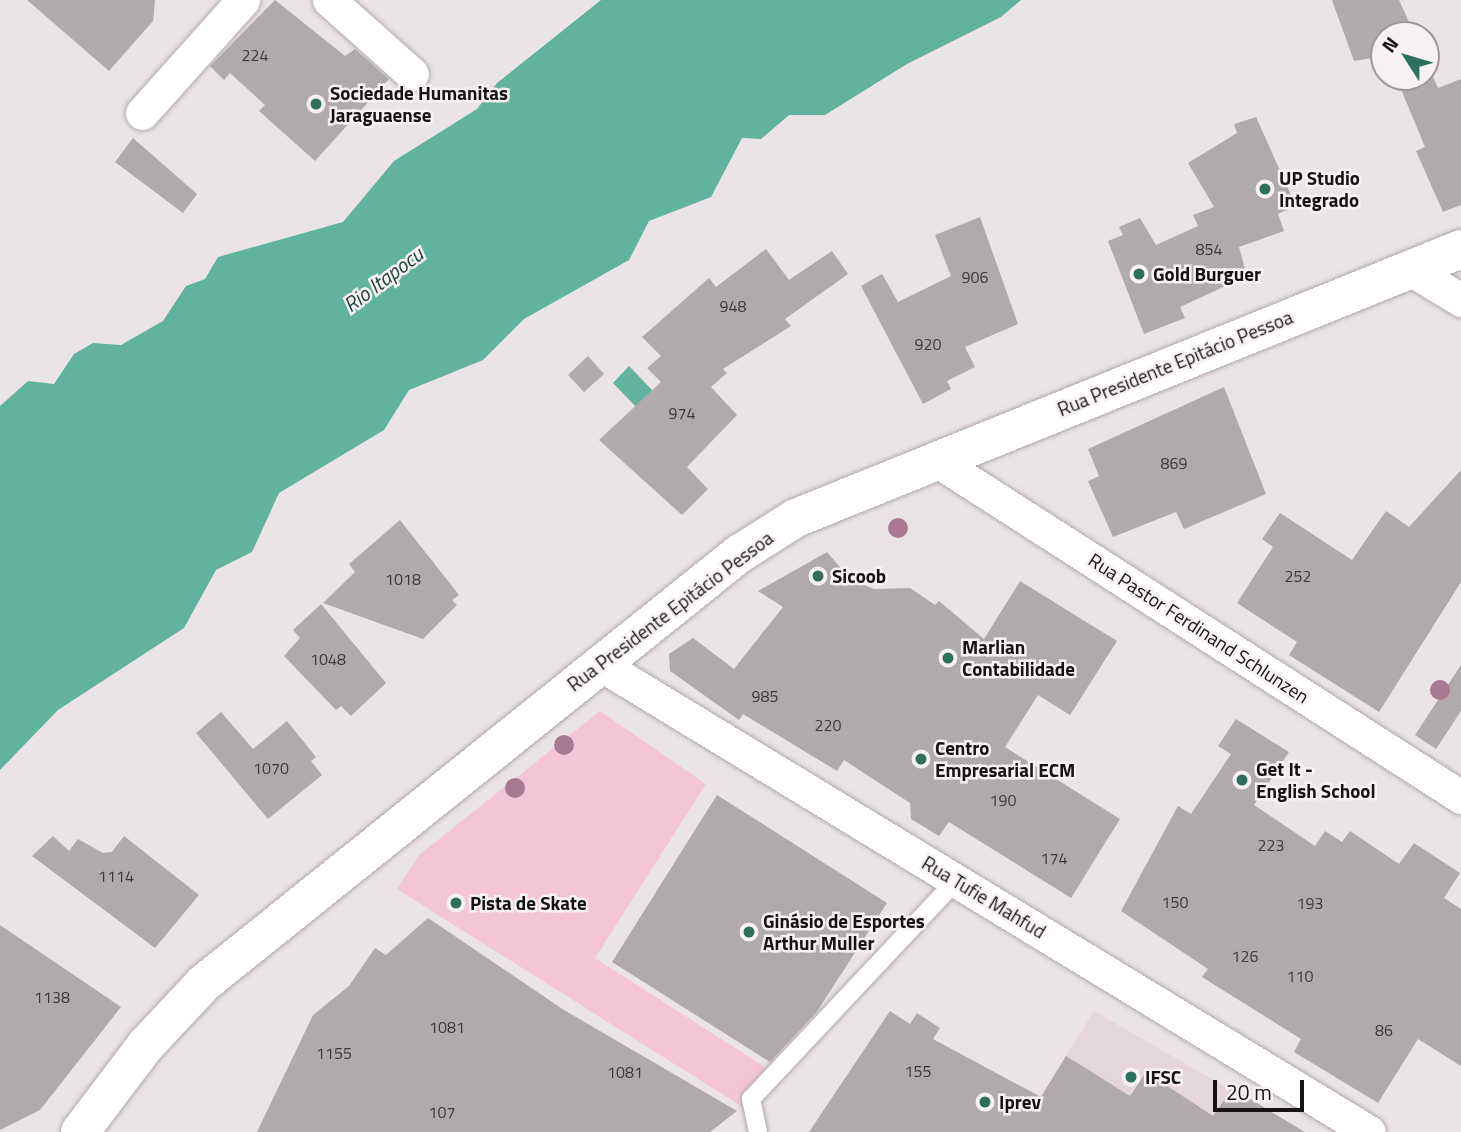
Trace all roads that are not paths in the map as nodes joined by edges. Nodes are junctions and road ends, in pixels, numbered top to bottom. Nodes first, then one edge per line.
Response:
1 (243, 0) edge
2 (329, 0) edge
3 (412, 74) dead end
4 (142, 113) dead end
5 (1461, 249) edge
6 (1410, 269) junction
7 (1461, 300) edge
8 (936, 460) junction
9 (598, 663) junction
10 (1461, 797) edge
11 (956, 881) junction
12 (80, 1132) edge
13 (758, 1132) edge
14 (1369, 1132) edge

1 - 4 street
2 - 3 street
5 - 6 highway, Rua Presidente Epitácio Pessoa
6 - 7 street
6 - 8 highway, Rua Presidente Epitácio Pessoa
8 - 9 highway, Rua Presidente Epitácio Pessoa
8 - 10 street, Rua Pastor Ferdinand Schlunzen
9 - 11 street, Rua Tufie Mahfud
9 - 12 highway, Rua Presidente Epitácio Pessoa
11 - 13 lane
11 - 14 street, Rua Tufie Mahfud

